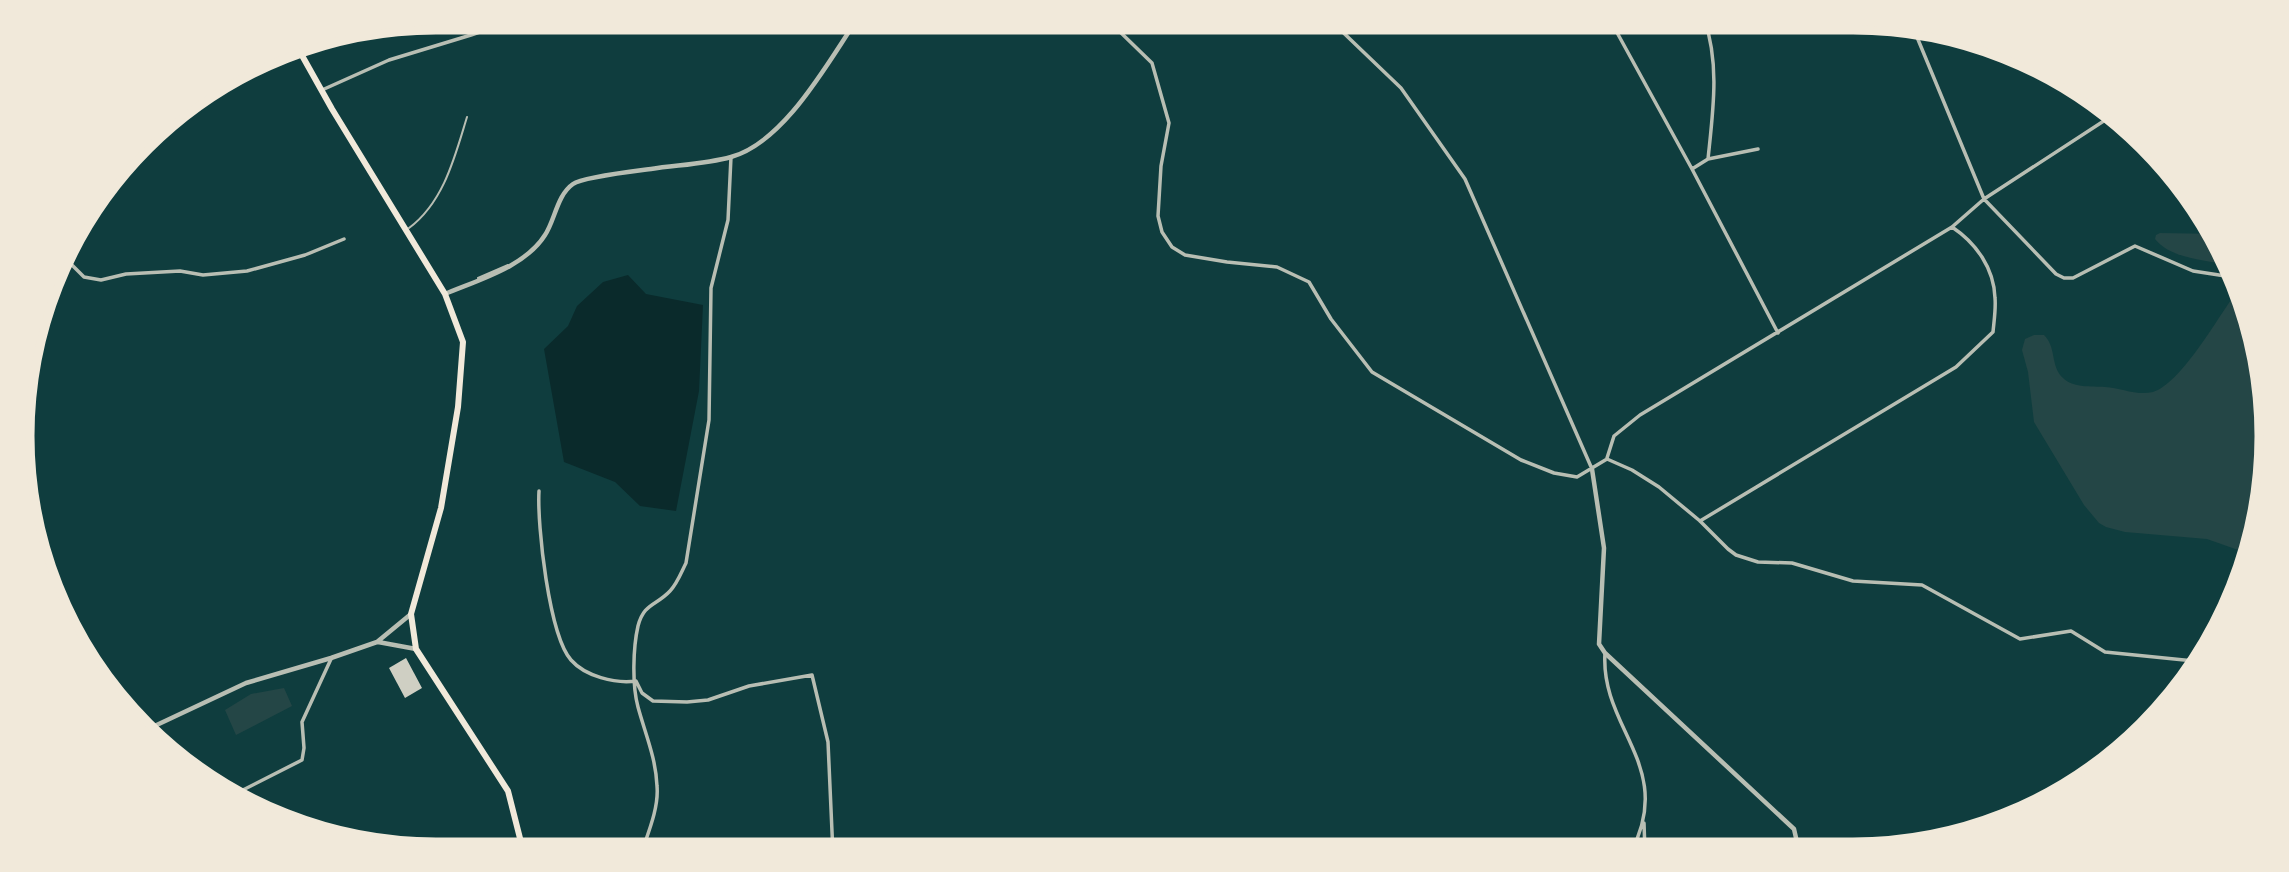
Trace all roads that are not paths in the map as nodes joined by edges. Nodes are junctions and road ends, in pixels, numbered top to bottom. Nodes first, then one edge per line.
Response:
1 (486, 30) edge
2 (850, 30) edge
3 (1118, 30) edge
4 (1341, 30) edge
5 (1616, 30) edge
6 (1709, 30) edge
7 (1916, 35) edge
8 (301, 53) edge
9 (322, 90) junction
10 (467, 117) dead end
11 (2106, 119) edge
12 (1758, 149) dead end
13 (731, 157) junction
14 (1708, 159) junction
15 (1692, 169) junction
16 (1984, 199) junction
17 (1952, 228) junction
18 (405, 230) junction
19 (344, 239) dead end
20 (69, 263) edge
21 (2226, 276) edge
22 (445, 294) junction
23 (1778, 333) junction
24 (1607, 459) junction
25 (1592, 469) junction
26 (539, 491) dead end
27 (1700, 521) junction
28 (411, 614) junction
29 (377, 642) junction
30 (416, 649) junction
31 (1605, 653) junction
32 (331, 658) junction
33 (2192, 661) edge
34 (636, 681) junction
35 (153, 727) edge
36 (240, 792) edge
37 (1644, 821) junction
38 (521, 842) edge
39 (644, 842) edge
40 (833, 842) edge
41 (1635, 842) edge
42 (1645, 842) edge
43 (1797, 842) edge

1 - 9 street
2 - 13 street
3 - 25 street
4 - 25 street
5 - 15 street
6 - 14 street
7 - 16 street
8 - 9 main road
9 - 18 main road
10 - 18 lane
11 - 16 street
12 - 14 street
13 - 22 street
13 - 34 street
14 - 15 street
15 - 23 street
16 - 17 street
16 - 21 street
17 - 23 street
17 - 27 street
18 - 22 main road
19 - 20 street
22 - 28 main road
23 - 24 street
24 - 25 street
24 - 27 street
25 - 31 street
26 - 34 street
27 - 33 street
28 - 29 street
28 - 30 main road
29 - 30 street
29 - 32 street
30 - 38 main road
31 - 37 street
31 - 43 street
32 - 35 street
32 - 36 street
34 - 39 street
34 - 40 street
37 - 41 street
37 - 42 street

